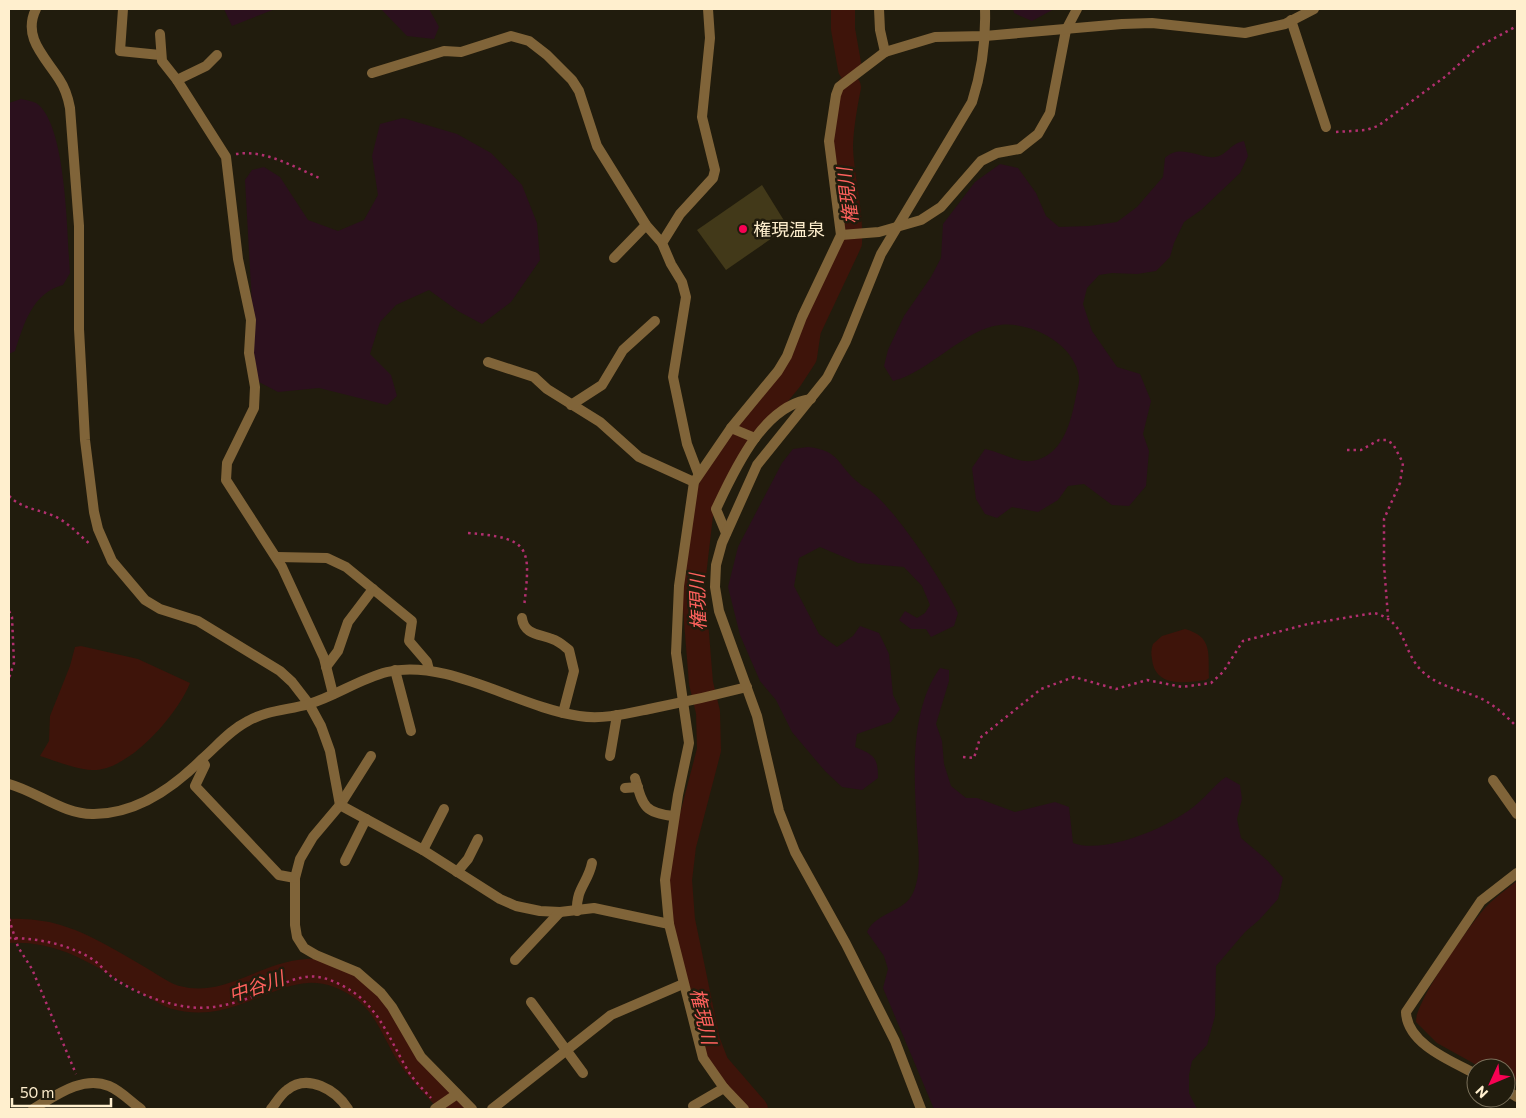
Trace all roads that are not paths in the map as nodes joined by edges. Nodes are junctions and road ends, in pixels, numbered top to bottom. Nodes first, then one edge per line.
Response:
1 (36, 9) edge
2 (123, 9) edge
3 (708, 9) edge
4 (879, 9) edge
5 (985, 9) edge
6 (1077, 9) edge
7 (1314, 9) edge
8 (1291, 20) junction
9 (1066, 30) junction
10 (160, 34) dead end
11 (985, 36) junction
12 (885, 52) junction
13 (160, 55) junction
14 (217, 55) dead end
15 (372, 73) dead end
16 (178, 80) junction
17 (1326, 127) road end
18 (646, 225) junction
19 (896, 228) junction
20 (848, 234) junction
21 (662, 244) junction
22 (614, 258) dead end
23 (655, 321) dead end
24 (488, 362) dead end
25 (811, 399) junction
26 (571, 405) junction
27 (734, 429) junction
28 (752, 437) junction
29 (696, 477) junction
30 (726, 533) junction
31 (277, 557) junction
32 (373, 589) junction
33 (522, 618) road end
34 (326, 666) junction
35 (395, 670) junction
36 (429, 670) junction
37 (747, 687) junction
38 (333, 694) junction
39 (687, 701) junction
40 (309, 704) junction
41 (563, 713) junction
42 (616, 715) junction
43 (411, 731) dead end
44 (370, 756) dead end
45 (610, 756) dead end
46 (202, 760) junction
47 (1493, 780) dead end
48 (9, 784) edge
49 (625, 788) dead end
50 (340, 805) junction
51 (444, 809) dead end
52 (1517, 814) edge
53 (674, 816) junction
54 (366, 819) junction
55 (478, 839) dead end
56 (423, 850) junction
57 (345, 861) dead end
58 (592, 863) dead end
59 (457, 872) junction
60 (1517, 873) edge
61 (295, 878) junction
62 (577, 911) junction
63 (560, 912) junction
64 (669, 924) junction
65 (515, 960) dead end
66 (683, 984) junction
67 (531, 1002) dead end
68 (566, 1052) junction
69 (1466, 1069) edge
70 (583, 1073) dead end
71 (724, 1088) junction
72 (455, 1096) junction
73 (693, 1106) dead end
74 (439, 1107) edge
75 (33, 1109) edge
76 (142, 1109) edge
77 (272, 1109) edge
78 (348, 1109) edge
79 (472, 1109) edge
80 (492, 1109) edge
81 (744, 1109) edge
82 (921, 1109) edge

1 - 40 street
2 - 13 street
3 - 21 street
4 - 12 street
5 - 11 street
6 - 9 street
7 - 8 street
8 - 9 street
8 - 17 street
9 - 11 street
9 - 19 street
10 - 13 street
11 - 12 street
11 - 19 street
12 - 20 street
13 - 16 street
14 - 16 street
15 - 18 street
16 - 31 street
18 - 21 street
18 - 22 street
19 - 20 street
19 - 25 street
20 - 27 street
21 - 29 street
23 - 26 street
24 - 26 street
25 - 28 street
25 - 30 street
26 - 29 street
27 - 28 street
27 - 29 street
28 - 30 street
29 - 39 street
30 - 37 street
31 - 32 street
31 - 34 street
32 - 34 street
32 - 36 street
33 - 41 street
34 - 38 street
35 - 36 street
35 - 38 street
35 - 43 street
36 - 41 street
37 - 39 street
37 - 82 street
38 - 40 street
39 - 42 street
39 - 53 street
40 - 46 street
40 - 50 street
41 - 42 street
42 - 45 street
44 - 50 street
46 - 48 street
46 - 61 street
47 - 52 street
49 - 53 street
50 - 54 street
50 - 61 street
51 - 56 street
53 - 64 street
54 - 56 street
54 - 57 street
55 - 59 street
56 - 59 street
58 - 62 street
59 - 63 street
60 - 69 street
61 - 72 street
62 - 63 street
62 - 64 street
63 - 65 street
64 - 66 street
66 - 68 street
66 - 71 street
67 - 68 street
68 - 70 street
68 - 80 street
71 - 73 street
71 - 81 street
72 - 74 street
72 - 79 street
75 - 76 street
77 - 78 street

